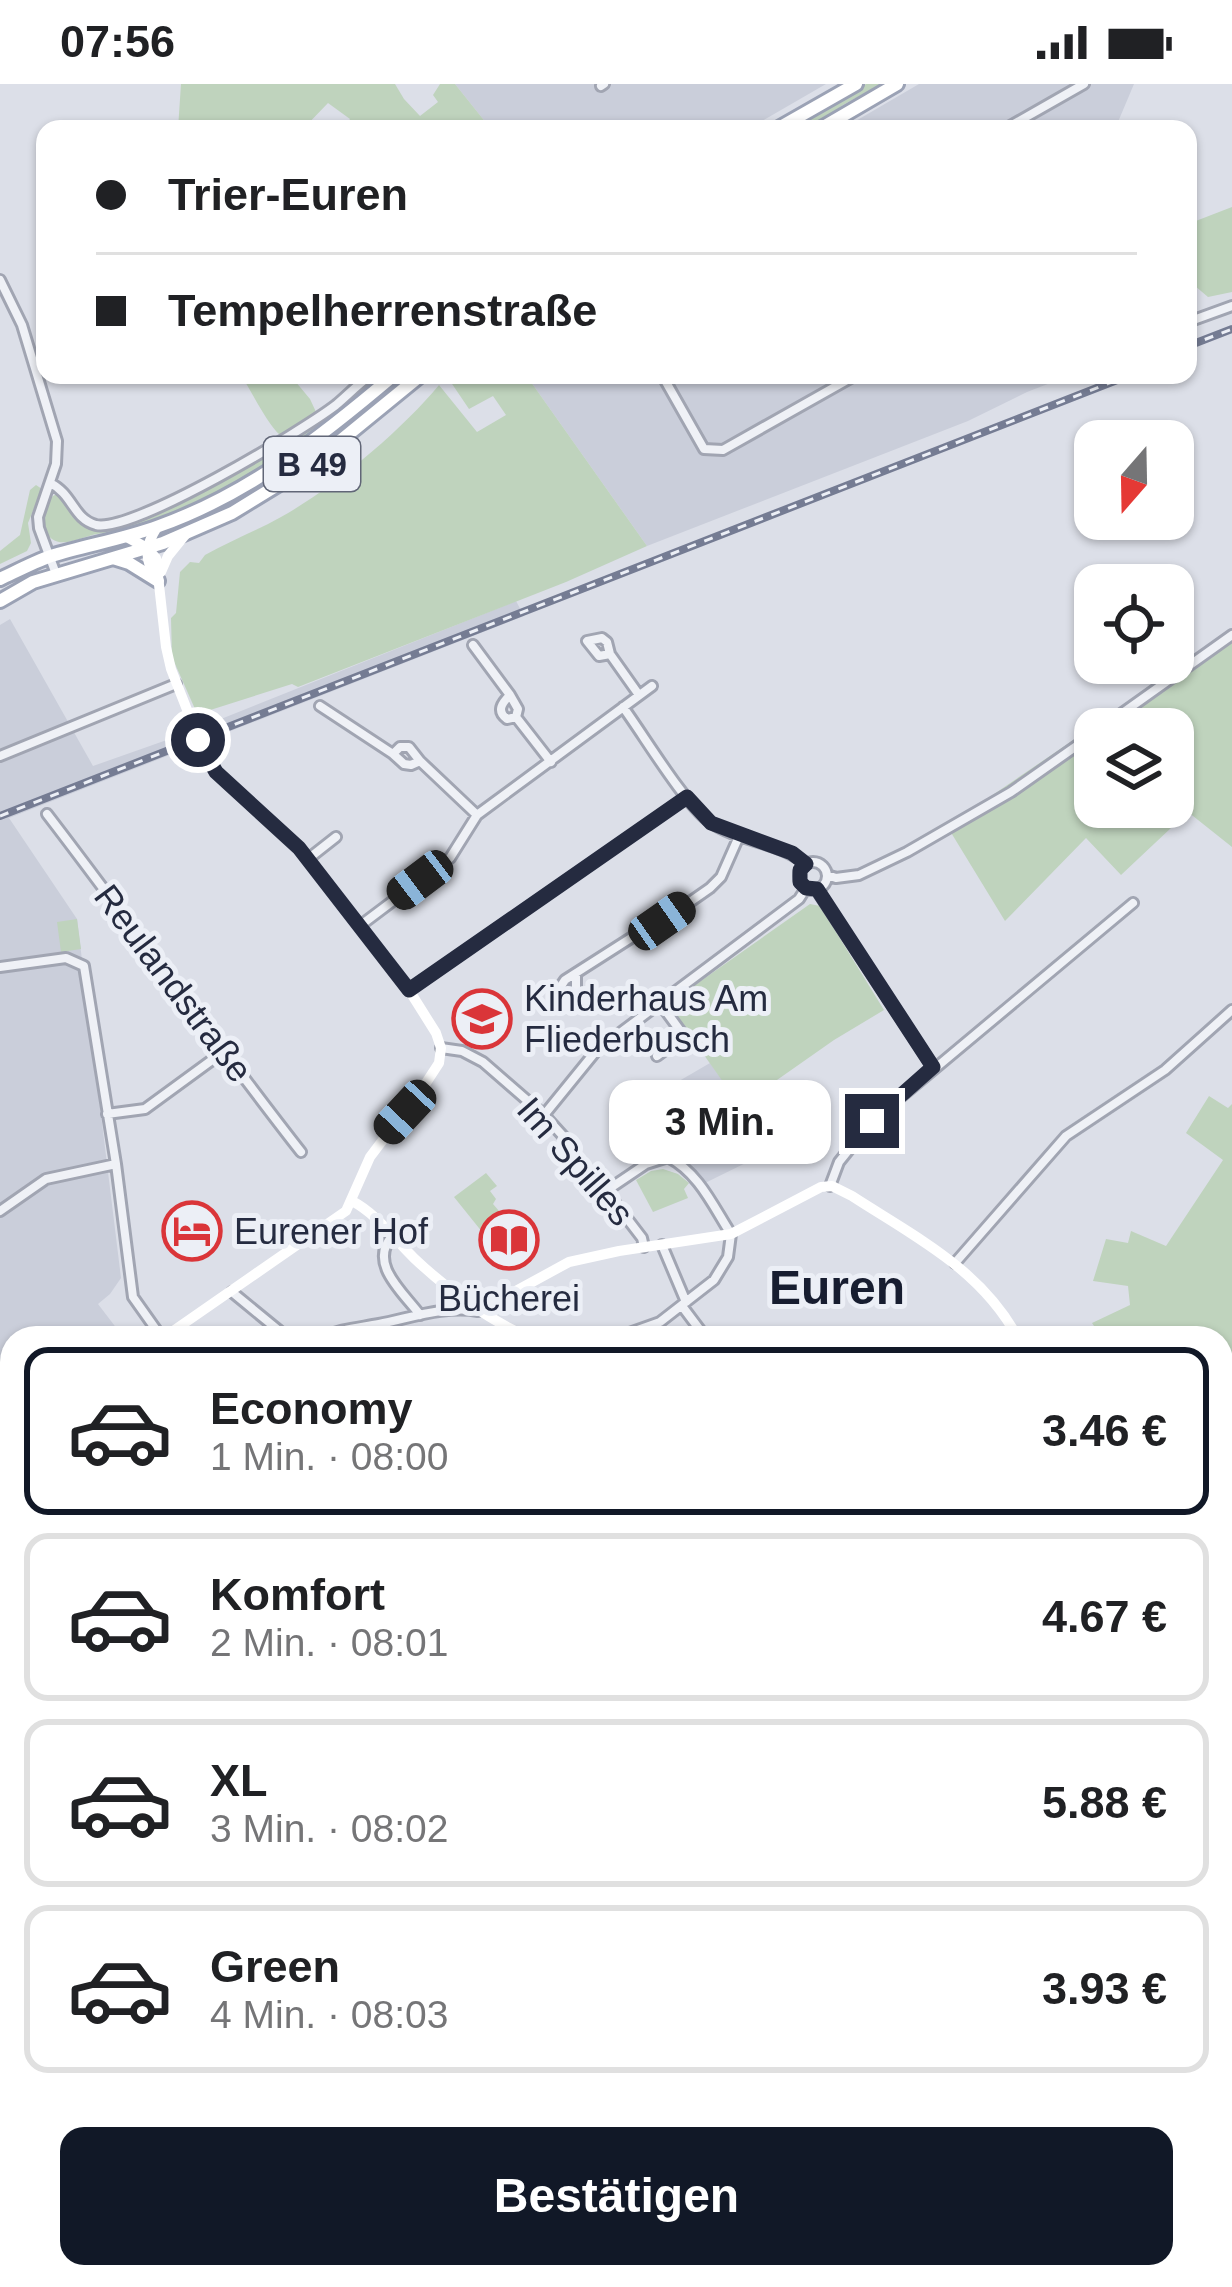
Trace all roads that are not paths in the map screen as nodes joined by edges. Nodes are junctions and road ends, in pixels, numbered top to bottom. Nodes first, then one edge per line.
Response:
1 (856, 84) edge
2 (897, 84) edge
3 (1084, 84) edge
4 (793, 120) edge
5 (835, 120) edge
6 (1021, 120) edge
7 (0, 280) edge
8 (1232, 306) edge
9 (1197, 319) edge
10 (36, 371) edge
11 (40, 384) edge
12 (359, 384) edge
13 (383, 384) edge
14 (410, 384) edge
15 (667, 384) edge
16 (840, 384) edge
17 (50, 483) junction
18 (157, 527) junction
19 (185, 535) junction
20 (125, 536) junction
21 (147, 548) junction
22 (50, 557) junction
23 (112, 558) junction
24 (56, 575) junction
25 (0, 579) edge
26 (158, 581) junction
27 (0, 601) edge
28 (1232, 635) edge
29 (473, 645) dead end
30 (610, 655) dead end
31 (176, 684) junction
32 (652, 686) dead end
33 (510, 695) junction
34 (639, 695) junction
35 (320, 706) dead end
36 (623, 707) junction
37 (1130, 708) edge
38 (516, 717) junction
39 (1074, 748) edge
40 (394, 754) junction
41 (0, 756) edge
42 (419, 761) junction
43 (551, 762) junction
44 (687, 797) junction
45 (47, 814) dead end
46 (477, 815) junction
47 (740, 834) junction
48 (336, 837) dead end
49 (308, 859) junction
50 (806, 864) junction
51 (827, 875) junction
52 (811, 889) junction
53 (1133, 903) dead end
54 (361, 925) junction
55 (0, 967) edge
56 (576, 974) dead end
57 (409, 990) junction
58 (660, 1003) junction
59 (1232, 1010) edge
60 (441, 1048) junction
61 (223, 1052) junction
62 (657, 1056) dead end
63 (933, 1067) junction
64 (107, 1114) junction
65 (544, 1114) junction
66 (301, 1152) dead end
67 (116, 1164) junction
68 (825, 1187) junction
69 (605, 1191) junction
70 (352, 1201) junction
71 (0, 1211) edge
72 (731, 1234) junction
73 (392, 1236) junction
74 (662, 1245) junction
75 (644, 1247) junction
76 (955, 1263) junction
77 (232, 1292) junction
78 (684, 1304) junction
79 (479, 1311) junction
80 (420, 1315) junction
81 (154, 1326) edge
82 (181, 1326) edge
83 (273, 1326) edge
84 (359, 1326) edge
85 (507, 1326) edge
86 (649, 1326) edge
87 (698, 1326) edge
88 (1011, 1326) edge

1 - 4 main road
2 - 5 main road
3 - 6 street
7 - 10 street
8 - 9 street
11 - 17 street
12 - 17 street
13 - 18 main road, B 49
14 - 19 main road, B 49
15 - 16 street
17 - 22 street
18 - 20 main road, B 49
18 - 21 street
19 - 21 main road, B 49
19 - 26 street
20 - 21 street
20 - 22 main road, B 49
21 - 23 main road, B 49
21 - 26 street
22 - 24 street
22 - 25 main road, B 49
23 - 24 main road, B 49
23 - 26 main road
24 - 27 main road, B 49
26 - 31 street
28 - 37 street
29 - 33 street
30 - 34 street
31 - 41 street
31 - 49 street
32 - 34 street
33 - 38 street
33 - 38 street
34 - 36 street
35 - 40 street
36 - 43 street
36 - 44 street
38 - 43 street
39 - 51 street
40 - 42 street
40 - 42 street
42 - 46 street
43 - 46 street
44 - 47 street
44 - 57 street
45 - 61 street, Reulandstraße
46 - 54 street
47 - 50 street
47 - 56 street
48 - 49 street
49 - 54 street
50 - 51 street
50 - 52 street
51 - 52 street
52 - 58 street
52 - 63 street
53 - 63 street
54 - 57 street
55 - 64 street
57 - 60 street
58 - 62 street
58 - 65 street
59 - 76 street
60 - 65 street, Im Spilles
60 - 70 street
61 - 64 street
61 - 66 street, Reulandstraße
63 - 68 street
64 - 67 street
65 - 69 street, Im Spilles
67 - 71 street
67 - 81 street
68 - 72 street
68 - 76 street
69 - 72 street
69 - 75 street, Im Spilles
70 - 73 street
70 - 77 street
72 - 74 street
72 - 78 street
73 - 79 street
73 - 80 street
74 - 75 street
74 - 78 street
75 - 79 street
76 - 88 street
77 - 82 street
77 - 83 street
78 - 86 street
78 - 87 street
79 - 80 street
79 - 85 street
80 - 84 street

